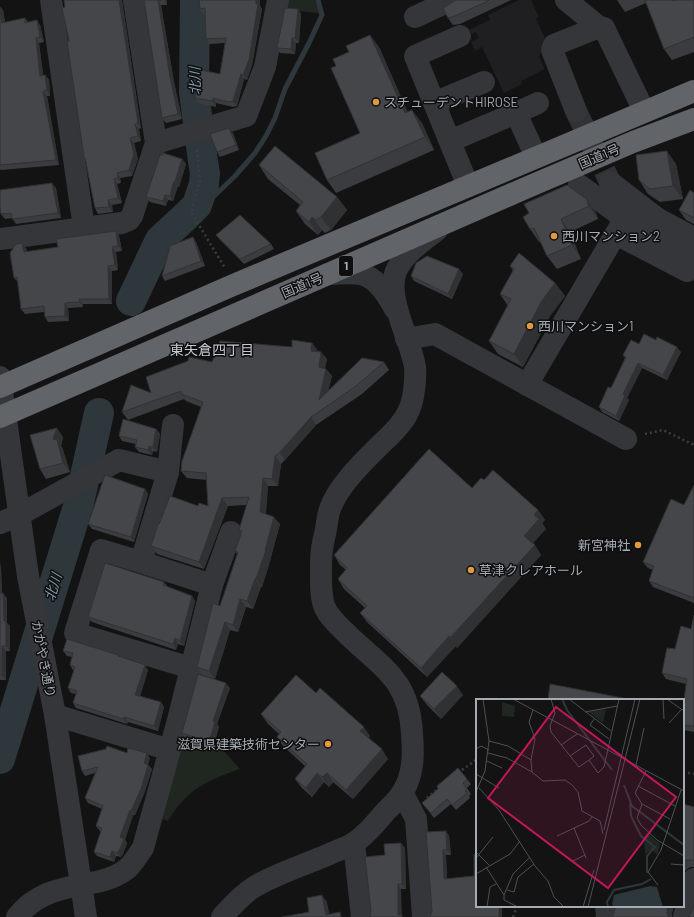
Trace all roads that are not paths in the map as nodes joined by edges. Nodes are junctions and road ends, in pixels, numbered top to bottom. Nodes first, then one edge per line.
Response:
1 (51, 0) edge
2 (134, 0) edge
3 (278, 0) edge
4 (451, 0) edge
5 (566, 0) edge
6 (415, 17) dead end
7 (598, 27) junction
8 (460, 36) dead end
9 (484, 82) dead end
10 (694, 91) edge
11 (434, 103) junction
12 (538, 103) dead end
13 (576, 111) tunnel mouth
14 (644, 111) junction
15 (516, 112) junction
16 (694, 119) edge
17 (450, 141) junction
18 (156, 143) junction
19 (536, 157) junction
20 (610, 182) tunnel mouth
21 (579, 185) dead end
22 (468, 186) junction
23 (445, 223) junction
24 (621, 226) junction
25 (84, 228) junction
26 (694, 238) edge
27 (0, 239) edge
28 (690, 263) edge
29 (327, 274) junction
30 (403, 329) junction
31 (0, 384) edge
32 (527, 385) junction
33 (3, 416) edge
34 (173, 425) dead end
35 (626, 439) road end
36 (168, 472) junction
37 (9, 519) edge
38 (232, 532) dead end
39 (141, 562) junction
40 (212, 585) junction
41 (191, 668) junction
42 (55, 715) junction
43 (170, 750) junction
44 (407, 802) junction
45 (354, 843) junction
46 (694, 879) edge
47 (82, 885) junction
48 (17, 917) edge
49 (86, 917) edge
50 (222, 917) edge
51 (362, 917) edge
52 (423, 917) edge
53 (684, 917) edge

1 - 25 street
2 - 18 street
3 - 18 street
4 - 6 street
5 - 7 street
7 - 13 street
7 - 14 street
8 - 11 street
9 - 11 street
10 - 14 highway, 国道1号 / 1
11 - 17 street
12 - 15 street
14 - 19 highway, 国道1号 / 1
15 - 17 street
15 - 19 street
16 - 23 highway, 国道1号 / 1
17 - 22 street
18 - 25 street
19 - 22 highway, 国道1号 / 1
20 - 26 street
21 - 24 street
22 - 31 highway, 国道1号 / 1
23 - 29 highway, 国道1号 / 1
23 - 30 street
24 - 28 street
24 - 32 street
25 - 27 street
29 - 30 street
29 - 33 highway, 国道1号 / 1
30 - 32 street
30 - 44 street
31 - 33 street, かがやき通り
32 - 35 street
33 - 37 street, かがやき通り
34 - 36 street
36 - 37 street
36 - 39 street
37 - 42 street, かがやき通り
38 - 40 street
39 - 40 street
39 - 41 street
40 - 41 street
41 - 43 street
42 - 43 street
42 - 47 street, かがやき通り
43 - 47 street
44 - 45 street
44 - 52 street
45 - 50 street
45 - 51 street
46 - 53 street
47 - 48 street
47 - 49 street, かがやき通り

